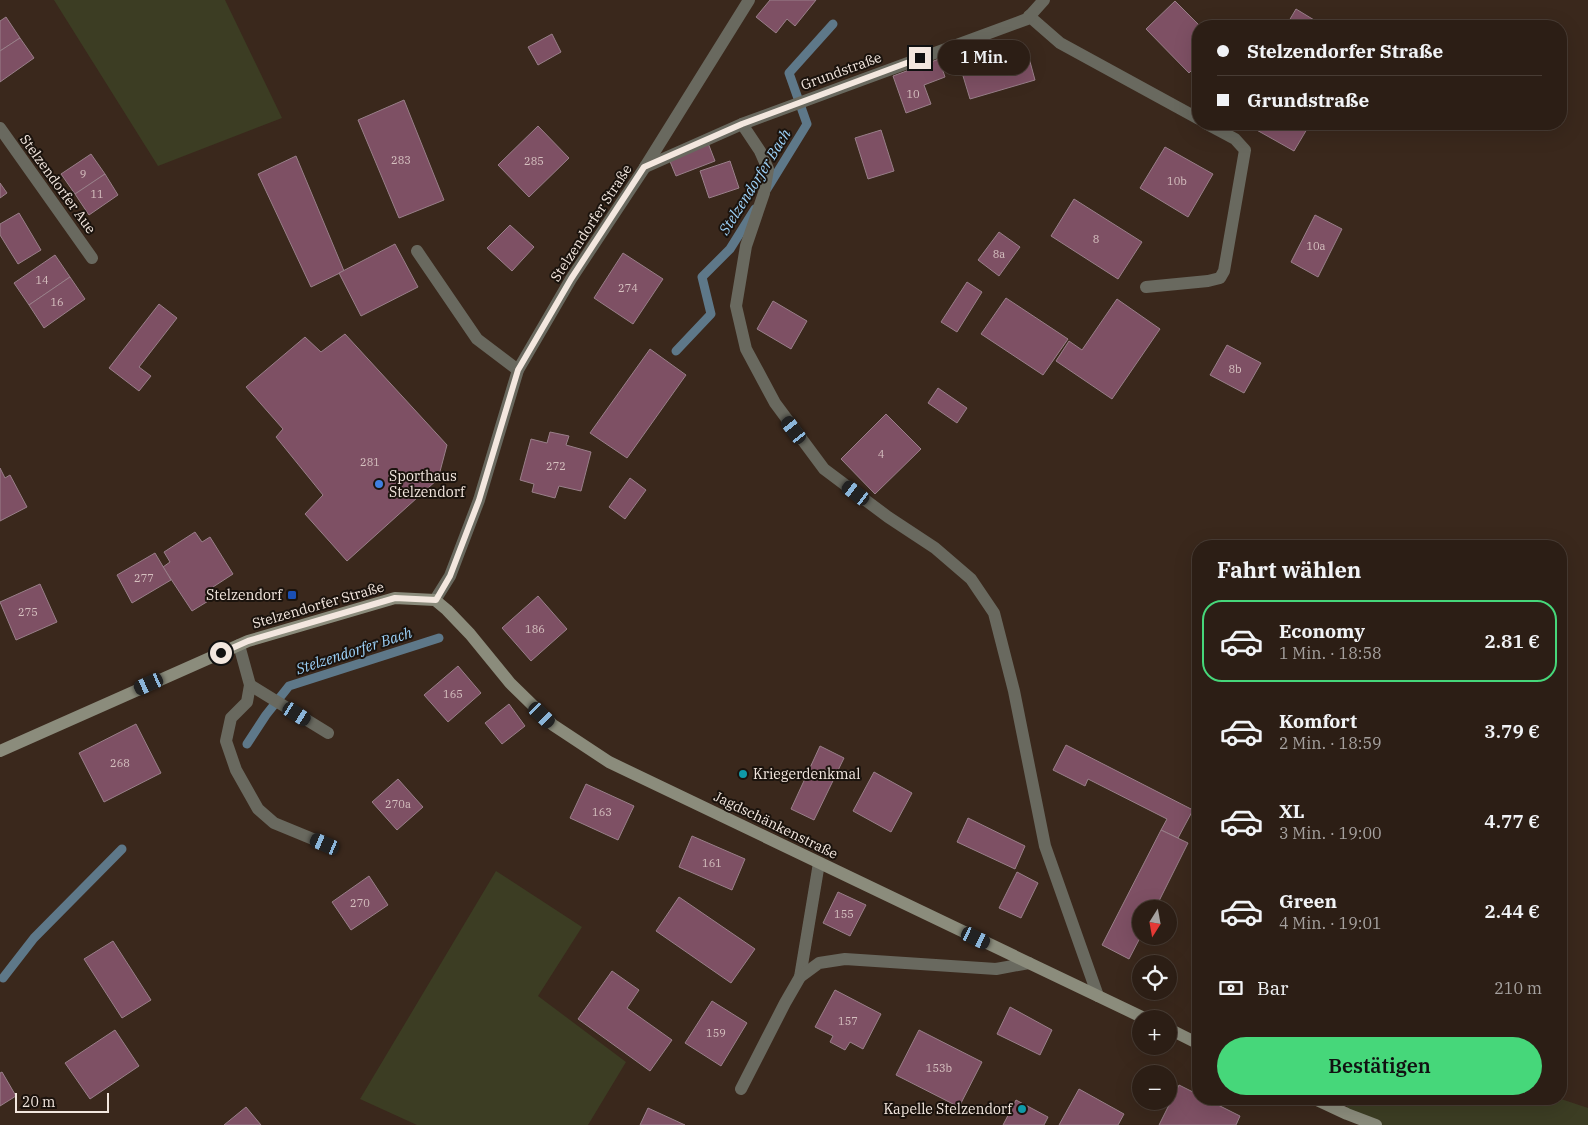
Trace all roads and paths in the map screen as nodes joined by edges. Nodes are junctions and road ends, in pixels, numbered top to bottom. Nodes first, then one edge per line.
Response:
1 (749, 0) edge
2 (1044, 0) edge
3 (1029, 16) junction
4 (1192, 115) edge
5 (742, 124) junction
6 (0, 128) edge
7 (1218, 130) edge
8 (644, 167) junction
9 (418, 251) dead end
10 (92, 258) dead end
11 (1146, 287) dead end
12 (518, 370) junction
13 (436, 600) junction
14 (239, 645) junction
15 (250, 685) junction
16 (328, 733) dead end
17 (0, 750) edge
18 (325, 844) dead end
19 (819, 862) junction
20 (1029, 963) junction
21 (800, 977) junction
22 (1098, 996) junction
23 (1132, 1012) edge
24 (1177, 1034) edge
25 (1192, 1041) edge
26 (741, 1089) dead end
27 (1328, 1105) edge
28 (1347, 1114) junction
29 (1361, 1125) edge
30 (1376, 1125) edge

1 - 8 street, Stelzendorfer Straße
2 - 3 street, Grundstraße
3 - 4 street
3 - 5 street, Grundstraße
5 - 8 street, Grundstraße
5 - 22 street
6 - 10 street, Stelzendorfer Aue
7 - 11 street
8 - 12 street, Stelzendorfer Straße
9 - 12 street
12 - 13 street, Stelzendorfer Straße
13 - 14 main road, Stelzendorfer Straße
13 - 19 main road, Jagdschänkenstraße
14 - 15 street
14 - 17 main road, Stelzendorfer Straße
15 - 16 street
15 - 18 street
19 - 20 main road, Jagdschänkenstraße
19 - 21 street
20 - 21 street
20 - 22 main road, Jagdschänkenstraße
21 - 26 street
22 - 23 main road, Jagdschänkenstraße
24 - 25 main road
27 - 28 main road
28 - 29 street
28 - 30 main road

